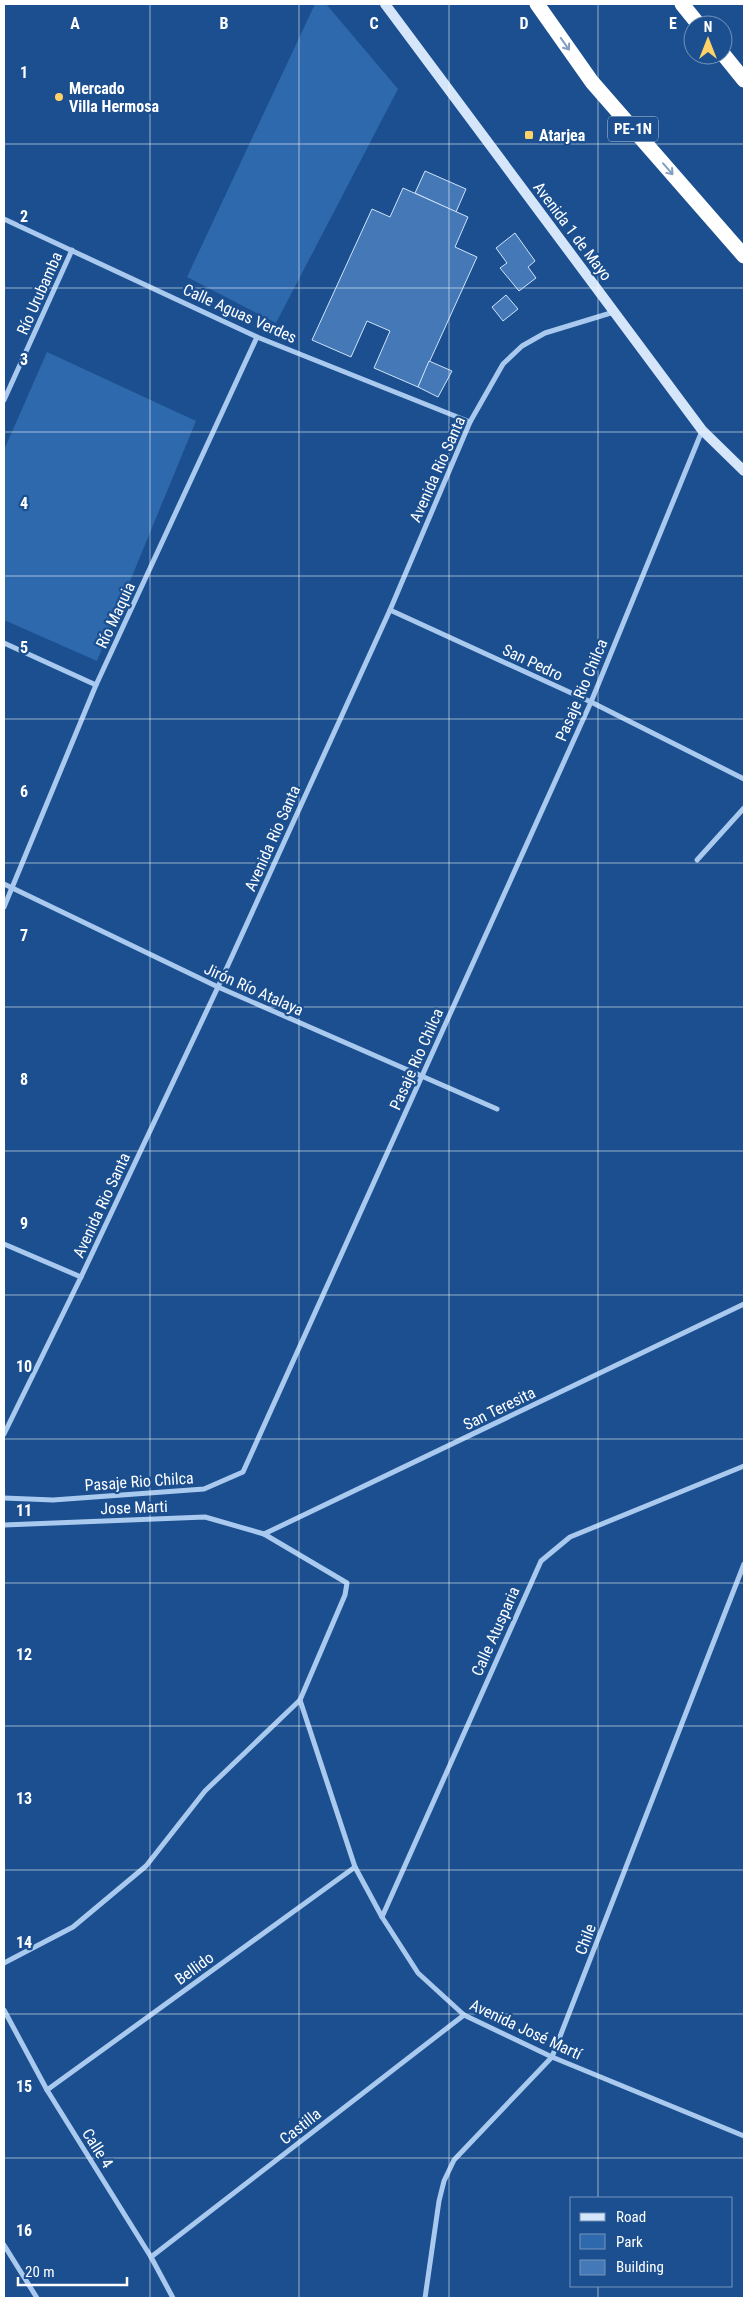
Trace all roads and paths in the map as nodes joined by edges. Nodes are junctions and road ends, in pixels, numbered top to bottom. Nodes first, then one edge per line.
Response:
1 (385, 4) edge
2 (537, 4) edge
3 (682, 4) edge
4 (691, 15) edge
5 (732, 65) edge
6 (744, 80) edge
7 (4, 219) edge
8 (72, 250) junction
9 (744, 256) edge
10 (614, 312) junction
11 (257, 337) junction
12 (4, 400) edge
13 (470, 422) junction
14 (702, 430) junction
15 (744, 471) edge
16 (390, 610) junction
17 (4, 642) edge
18 (96, 685) junction
19 (591, 702) junction
20 (744, 779) edge
21 (744, 808) edge
22 (697, 860) dead end
23 (4, 884) edge
24 (13, 888) junction
25 (4, 907) edge
26 (218, 988) junction
27 (422, 1077) junction
28 (497, 1109) dead end
29 (4, 1244) edge
30 (81, 1277) junction
31 (744, 1304) edge
32 (4, 1434) edge
33 (744, 1466) edge
34 (4, 1498) edge
35 (4, 1525) edge
36 (264, 1534) junction
37 (744, 1564) edge
38 (300, 1700) junction
39 (355, 1867) junction
40 (382, 1917) junction
41 (4, 1963) edge
42 (4, 2010) edge
43 (464, 2015) junction
44 (552, 2057) junction
45 (47, 2090) junction
46 (744, 2136) edge
47 (4, 2245) edge
48 (151, 2257) junction
49 (37, 2298) edge
50 (173, 2298) edge
51 (425, 2298) edge

1 - 10 street, Avenida 1 de Mayo
2 -> 9 highway, PE-1N
3 - 4 highway
5 - 6 highway
7 - 8 street, Calle Aguas Verdes
8 - 11 street, Calle Aguas Verdes
8 - 12 street, Río Urubamba
10 - 13 street, Avenida Rio Santa
10 - 14 street, Avenida 1 de Mayo
11 - 13 street, Calle Aguas Verdes
11 - 18 street, Río Maquia
13 - 16 street, Avenida Rio Santa
14 - 15 street, Avenida 1 de Mayo
14 - 19 street, Pasaje Rio Chilca
16 - 19 street, San Pedro
16 - 26 street, Avenida Rio Santa
17 - 18 street
18 - 24 street, Río Maquia
19 - 20 street, San Pedro
19 - 27 street, Pasaje Rio Chilca
21 - 22 street
23 - 24 street, Jirón Río Atalaya
24 - 25 street, Río Maquia
24 - 26 street, Jirón Río Atalaya
26 - 27 street, Jirón Río Atalaya
26 - 30 street, Avenida Rio Santa
27 - 28 street, Jirón Río Atalaya
27 - 34 street, Pasaje Rio Chilca
29 - 30 street
30 - 32 street, Avenida Rio Santa
31 - 36 street, San Teresita
33 - 40 street, Calle Atusparia
35 - 36 street, Jose Marti
36 - 38 street, Jose Marti
37 - 44 street, Chile
38 - 39 street, Avenida José Martí
38 - 41 street
39 - 40 street, Avenida José Martí
39 - 45 street, Bellido
40 - 43 street, Avenida José Martí
42 - 45 street, Calle 4
43 - 44 street, Avenida José Martí
43 - 48 street, Castilla
44 - 46 street, Avenida José Martí
44 - 51 street, Chile
45 - 48 street, Calle 4
47 - 49 street
48 - 50 street, Calle 4

